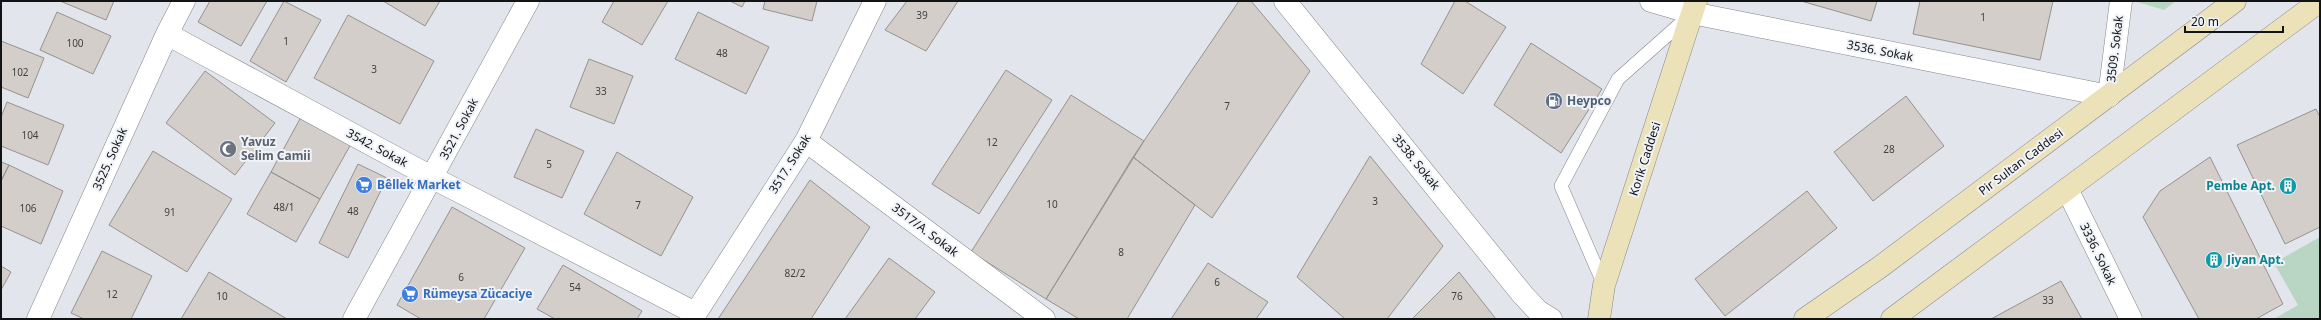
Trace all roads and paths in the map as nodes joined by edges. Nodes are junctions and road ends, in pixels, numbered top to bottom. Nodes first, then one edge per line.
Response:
1 (184, 1) edge
2 (528, 1) edge
3 (875, 1) edge
4 (1285, 1) edge
5 (1651, 1) edge
6 (2121, 1) edge
7 (2235, 1) edge
8 (2320, 1) edge
9 (1694, 7) edge
10 (167, 34) junction
11 (2109, 96) junction
12 (806, 141) junction
13 (433, 178) junction
14 (2067, 189) junction
15 (1604, 285) junction
16 (694, 316) edge
17 (38, 319) edge
18 (354, 319) edge
19 (1044, 319) edge
20 (1551, 319) edge
21 (1599, 319) edge
22 (1805, 319) edge
23 (1892, 319) edge
24 (2131, 319) edge

1 - 10 street, 3525. Sokak
2 - 13 street, 3521. Sokak
3 - 12 street, 3517. Sokak
4 - 20 street, 3538. Sokak
5 - 9 street, 3536. Sokak
6 - 11 street, 3509. Sokak
7 - 11 main road, Pir Sultan Caddesi
8 - 14 main road
9 - 11 street, 3536. Sokak
9 - 15 main road, Korik Caddesi
9 - 15 lane
10 - 13 street, 3542. Sokak
10 - 17 street, 3525. Sokak
11 - 22 main road, Pir Sultan Caddesi
12 - 16 street, 3517. Sokak
12 - 19 street, 3517/A. Sokak
13 - 16 street, 3542. Sokak
13 - 18 street, 3521. Sokak
14 - 23 main road
14 - 24 street, 3336. Sokak
15 - 21 main road, Korik Caddesi

